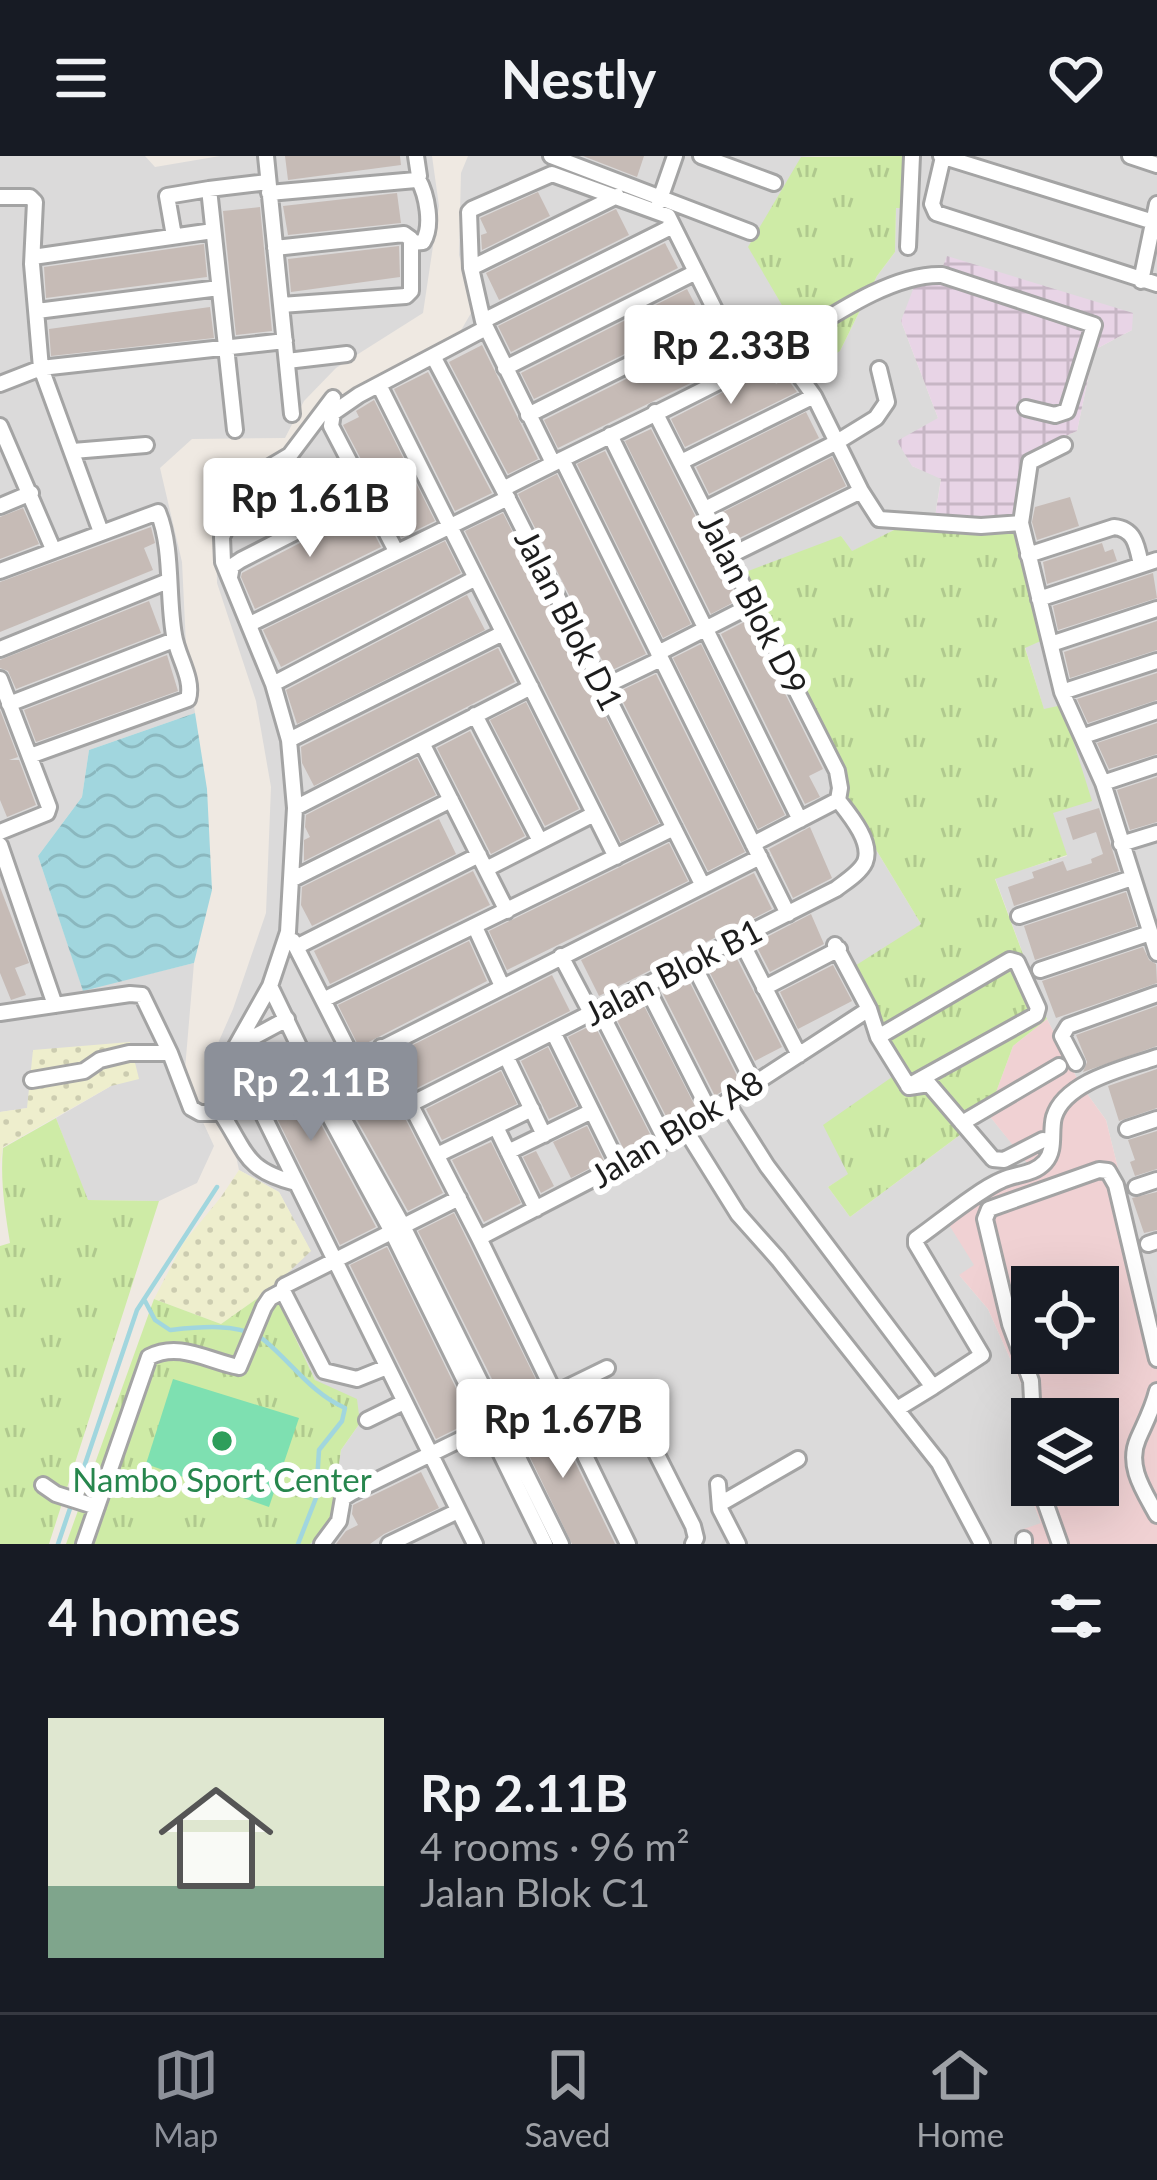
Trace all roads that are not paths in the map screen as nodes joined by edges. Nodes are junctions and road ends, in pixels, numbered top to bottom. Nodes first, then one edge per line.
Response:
1 (266, 156) edge
2 (416, 156) edge
3 (551, 156) edge
4 (675, 156) edge
5 (701, 156) edge
6 (912, 156) edge
7 (942, 156) edge
8 (1130, 156) edge
9 (730, 161) edge
10 (1157, 165) edge
11 (418, 179) junction
12 (774, 183) dead end
13 (269, 188) junction
14 (209, 189) junction
15 (617, 196) junction
16 (0, 197) edge
17 (658, 203) junction
18 (1157, 204) edge
19 (1155, 223) edge
20 (674, 226) junction
21 (213, 231) junction
22 (750, 232) dead end
23 (174, 236) junction
24 (411, 243) junction
25 (908, 247) dead end
26 (275, 248) junction
27 (32, 257) junction
28 (471, 268) junction
29 (697, 272) junction
30 (1149, 282) edge
31 (219, 288) junction
32 (281, 304) junction
33 (37, 311) junction
34 (720, 319) junction
35 (484, 325) junction
36 (285, 341) junction
37 (226, 349) junction
38 (347, 354) dead end
39 (433, 356) junction
40 (762, 360) junction
41 (287, 361) junction
42 (41, 368) junction
43 (505, 368) junction
44 (744, 368) junction
45 (879, 369) dead end
46 (0, 384) edge
47 (379, 385) junction
48 (814, 396) junction
49 (333, 398) dead end
50 (1026, 408) dead end
51 (656, 412) junction
52 (292, 414) dead end
53 (528, 415) junction
54 (0, 426) edge
55 (235, 430) dead end
56 (610, 435) junction
57 (837, 442) junction
58 (146, 445) dead end
59 (1064, 445) dead end
60 (73, 451) junction
61 (557, 461) junction
62 (681, 462) junction
63 (861, 491) junction
64 (31, 493) junction
65 (505, 493) junction
66 (368, 495) junction
67 (0, 506) edge
68 (705, 508) junction
69 (451, 524) junction
70 (1021, 524) junction
71 (101, 532) junction
72 (53, 549) junction
73 (396, 550) junction
74 (1028, 555) junction
75 (729, 556) junction
76 (1149, 562) edge
77 (0, 571) edge
78 (230, 577) junction
79 (476, 578) junction
80 (168, 581) junction
81 (1040, 599) junction
82 (754, 604) junction
83 (1157, 609) edge
84 (250, 624) junction
85 (706, 629) junction
86 (503, 633) junction
87 (174, 640) junction
88 (1051, 644) junction
89 (0, 649) edge
90 (659, 656) junction
91 (1157, 661) edge
92 (0, 680) edge
93 (273, 684) junction
94 (530, 687) junction
95 (603, 687) junction
96 (1062, 692) junction
97 (9, 704) junction
98 (1157, 711) edge
99 (476, 716) junction
100 (1084, 736) junction
101 (289, 740) junction
102 (422, 743) junction
103 (30, 756) junction
104 (1157, 765) edge
105 (1103, 783) junction
106 (451, 800) junction
107 (838, 800) junction
108 (296, 808) junction
109 (594, 814) junction
110 (800, 820) junction
111 (674, 828) junction
112 (0, 832) edge
113 (1157, 832) edge
114 (540, 841) junction
115 (1121, 844) junction
116 (0, 845) edge
117 (756, 851) junction
118 (616, 857) junction
119 (482, 862) junction
120 (1132, 878) junction
121 (291, 880) junction
122 (703, 886) junction
123 (507, 911) junction
124 (788, 914) junction
125 (1019, 916) dead end
126 (475, 928) junction
127 (288, 932) junction
128 (1150, 933) junction
129 (740, 939) junction
130 (296, 947) junction
131 (1157, 953) edge
132 (561, 956) junction
133 (692, 962) junction
134 (1040, 970) dead end
135 (270, 986) junction
136 (502, 986) junction
137 (646, 986) junction
138 (764, 988) junction
139 (1157, 994) edge
140 (322, 1000) junction
141 (56, 1005) junction
142 (869, 1009) junction
143 (595, 1011) junction
144 (0, 1013) edge
145 (287, 1019) junction
146 (553, 1032) junction
147 (878, 1037) junction
148 (381, 1047) junction
149 (235, 1048) junction
150 (170, 1054) junction
151 (799, 1055) junction
152 (506, 1056) junction
153 (1157, 1057) edge
154 (354, 1061) junction
155 (1076, 1063) dead end
156 (1059, 1066) dead end
157 (314, 1078) junction
158 (32, 1080) dead end
159 (754, 1084) junction
160 (908, 1086) junction
161 (727, 1103) junction
162 (410, 1104) junction
163 (532, 1109) junction
164 (592, 1111) junction
165 (710, 1112) junction
166 (1157, 1118) edge
167 (962, 1124) junction
168 (496, 1127) junction
169 (1126, 1129) dead end
170 (685, 1130) junction
171 (544, 1135) junction
172 (1043, 1140) dead end
173 (666, 1141) junction
174 (508, 1152) junction
175 (437, 1155) junction
176 (620, 1166) junction
177 (1157, 1180) edge
178 (296, 1183) junction
179 (1136, 1186) dead end
180 (459, 1198) junction
181 (536, 1209) junction
182 (397, 1229) junction
183 (479, 1238) junction
184 (334, 1261) junction
185 (283, 1292) junction
186 (1157, 1359) edge
187 (387, 1367) junction
188 (608, 1368) dead end
189 (934, 1387) junction
190 (1157, 1391) edge
191 (554, 1394) junction
192 (1032, 1398) edge
193 (404, 1402) junction
194 (897, 1409) junction
195 (368, 1420) dead end
196 (493, 1425) junction
197 (584, 1453) junction
198 (430, 1455) junction
199 (798, 1459) dead end
200 (718, 1484) dead end
201 (43, 1485) dead end
202 (720, 1504) junction
203 (1046, 1506) edge
204 (98, 1507) junction
205 (458, 1510) junction
206 (1157, 1515) edge
207 (84, 1544) edge
208 (322, 1544) edge
209 (389, 1544) edge
210 (475, 1544) edge
211 (545, 1544) edge
212 (561, 1544) edge
213 (628, 1544) edge
214 (693, 1544) edge
215 (739, 1544) edge
216 (982, 1544) edge
217 (1060, 1544) edge

1 - 13 street
2 - 11 street
3 - 17 street
4 - 17 street
5 - 9 street
6 - 25 street
7 - 19 street
7 - 30 street
8 - 10 street
9 - 12 street
11 - 13 street
11 - 24 street
13 - 14 street
13 - 26 street
14 - 21 street
14 - 23 street
15 - 17 street
15 - 28 street
15 - 28 street
16 - 27 street
17 - 20 street
17 - 22 street
18 - 19 street
19 - 30 street
20 - 29 street
20 - 35 street
21 - 23 street
21 - 31 street
23 - 27 street
24 - 26 street
24 - 32 street
26 - 32 street
27 - 33 street
28 - 35 street
29 - 34 street
29 - 43 street
31 - 33 street
31 - 37 street
32 - 36 street
33 - 42 street
34 - 44 street
34 - 53 street
35 - 39 street
35 - 43 street
36 - 37 street
36 - 41 street
37 - 42 street
37 - 55 street
38 - 41 street
39 - 47 street
39 - 65 street, Jalan Blok D1
40 - 44 street
40 - 48 street
40 - 50 street
41 - 52 street
42 - 46 street
42 - 60 street
43 - 53 street
44 - 51 street
45 - 57 street
47 - 66 street
47 - 69 street
48 - 57 street
48 - 62 street
49 - 78 street
51 - 56 street
51 - 62 street, Jalan Blok D9
53 - 61 street
54 - 64 street
56 - 61 street
56 - 85 street
57 - 63 street
57 - 68 street
58 - 60 street
59 - 70 street
60 - 71 street
61 - 65 street
61 - 90 street
62 - 68 street, Jalan Blok D9
63 - 70 street
63 - 75 street
64 - 67 street
64 - 72 street
65 - 69 street
65 - 95 street, Jalan Blok D1
66 - 73 street
66 - 78 street
68 - 75 street, Jalan Blok D9
69 - 73 street
69 - 79 street
70 - 74 street
71 - 72 street
71 - 80 street
72 - 77 street
73 - 84 street
74 - 76 street
74 - 81 street
75 - 82 street, Jalan Blok D9
76 - 81 street
78 - 84 street
79 - 86 street
79 - 93 street
80 - 87 street
80 - 89 street
81 - 88 street
82 - 85 street
82 - 107 street, Jalan Blok D9
83 - 88 street
84 - 93 street
85 - 90 street
85 - 110 street
86 - 94 street
86 - 101 street
87 - 97 street
87 - 103 street
88 - 96 street
90 - 95 street
90 - 117 street
91 - 96 street
92 - 97 street
93 - 101 street
94 - 99 street
94 - 109 street
95 - 111 street, Jalan Blok D1
96 - 100 street
97 - 103 street
98 - 100 street
99 - 102 street
99 - 114 street
100 - 105 street
101 - 108 street
102 - 106 street
102 - 108 street
103 - 112 street
104 - 105 street
105 - 115 street
106 - 119 street
106 - 121 street
107 - 110 street
107 - 124 street, Jalan Blok B1
108 - 121 street
109 - 114 street
109 - 118 street
110 - 117 street
111 - 118 street
111 - 122 street, Jalan Blok D1
113 - 115 street
114 - 119 street
115 - 120 street
116 - 141 street
117 - 122 street
117 - 124 street
118 - 123 street
119 - 123 street
119 - 130 street
120 - 125 street
120 - 128 street
121 - 127 street
122 - 132 street
123 - 126 street
124 - 129 street, Jalan Blok B1
126 - 136 street
126 - 140 street
127 - 130 street
127 - 135 street
128 - 131 street
128 - 134 street
129 - 133 street, Jalan Blok B1
129 - 138 street
130 - 140 street
132 - 136 street
132 - 143 street
133 - 137 street, Jalan Blok B1
133 - 159 street
135 - 145 street
135 - 149 street
136 - 148 street
137 - 143 street, Jalan Blok B1
137 - 165 street
138 - 142 street
138 - 151 street
139 - 155 street
140 - 154 street
141 - 144 street
141 - 150 street
142 - 147 street
142 - 151 street, Jalan Blok A8
143 - 146 street, Jalan Blok B1
143 - 173 street
145 - 149 street
145 - 157 street
146 - 152 street, Jalan Blok B1
146 - 164 street
147 - 160 street
147 - 160 street
148 - 154 street
148 - 162 street
149 - 178 street
150 - 158 street
150 - 178 street
151 - 159 street, Jalan Blok A8
152 - 162 street, Jalan Blok B1
152 - 163 street
153 - 189 street
154 - 157 street
156 - 167 street
157 - 182 street
159 - 161 street, Jalan Blok A8
160 - 167 street
161 - 165 street, Jalan Blok A8
161 - 189 street
162 - 175 street
163 - 168 street
163 - 171 street
164 - 171 street
164 - 176 street
165 - 170 street, Jalan Blok A8
166 - 169 street
167 - 172 street
168 - 174 street
168 - 175 street
170 - 173 street, Jalan Blok A8
170 - 194 street
171 - 174 street
173 - 176 street, Jalan Blok A8
174 - 181 street
175 - 180 street
176 - 181 street, Jalan Blok A8
177 - 179 street
178 - 184 street
180 - 182 street
180 - 183 street
181 - 183 street, Jalan Blok A8
182 - 184 street
182 - 196 street
183 - 191 street
184 - 185 street
184 - 187 street
185 - 187 street
185 - 204 street
186 - 192 street
187 - 193 street
188 - 191 street
189 - 194 street
190 - 206 street
191 - 196 street
191 - 197 street
193 - 195 street
193 - 198 street
194 - 216 street
196 - 198 street
196 - 211 street
196 - 212 street
197 - 213 street
197 - 214 street
198 - 205 street
198 - 208 street
199 - 202 street
200 - 202 street
201 - 204 street
202 - 215 street
203 - 217 street
204 - 207 street
205 - 209 street
205 - 210 street

